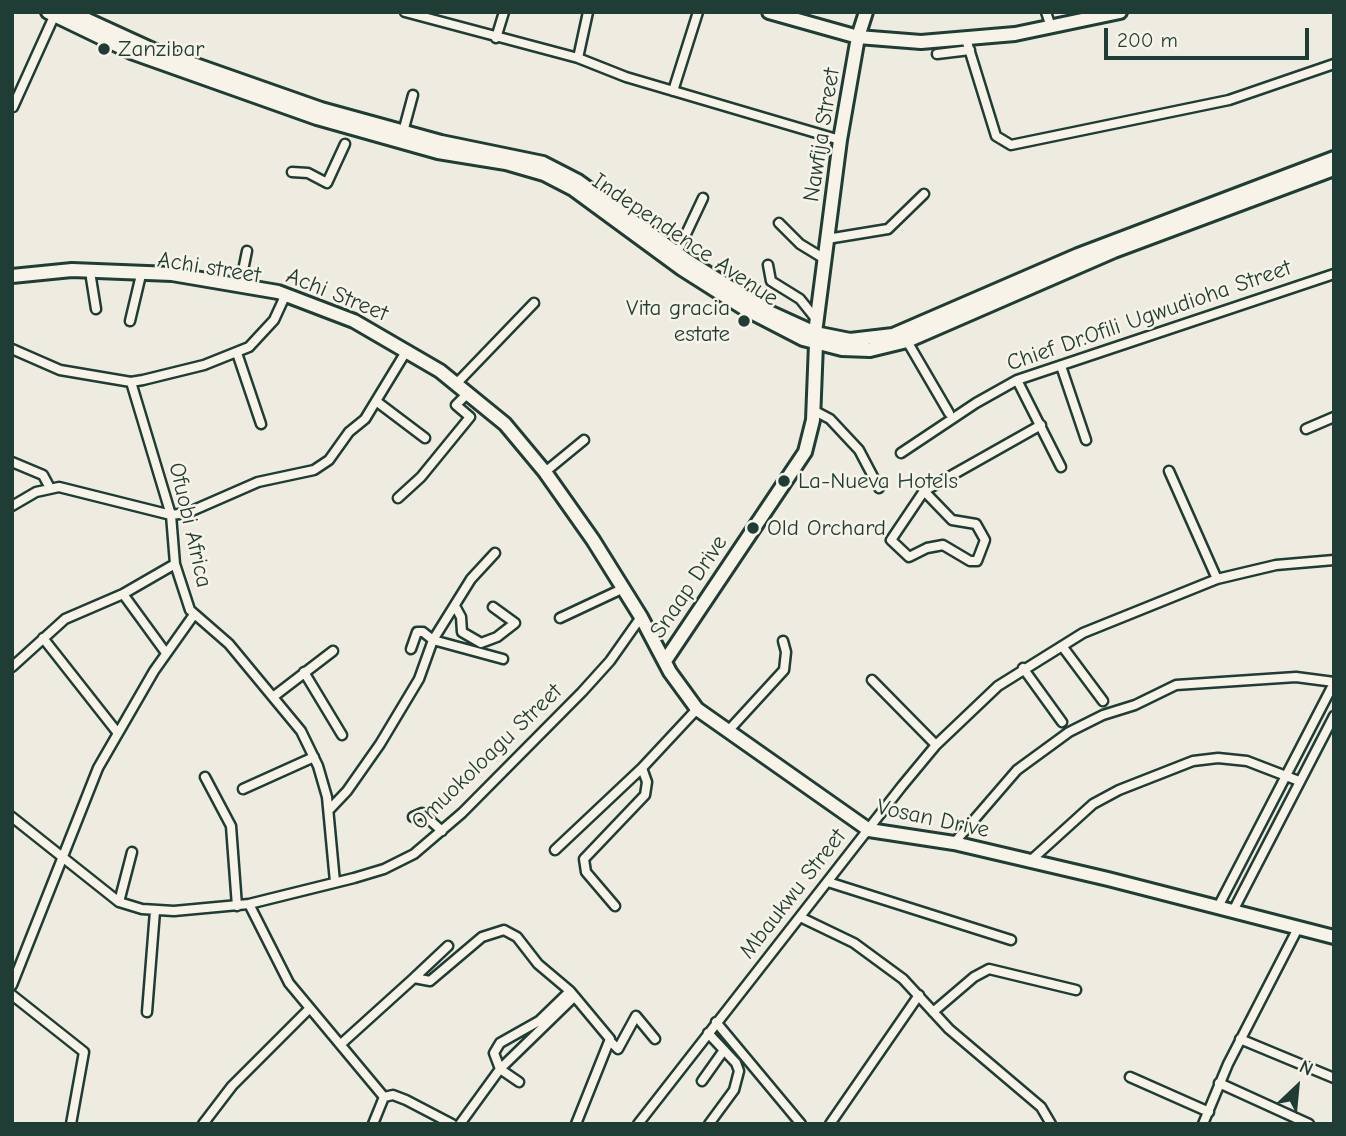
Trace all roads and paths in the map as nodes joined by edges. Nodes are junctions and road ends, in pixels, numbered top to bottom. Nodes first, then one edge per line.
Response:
1 (70, 12) edge
2 (405, 12) edge
3 (504, 12) edge
4 (588, 12) edge
5 (698, 12) edge
6 (769, 12) edge
7 (866, 12) edge
8 (1046, 12) edge
9 (1120, 12) edge
10 (52, 13) edge
11 (1051, 27) junction
12 (858, 37) junction
13 (496, 38) junction
14 (968, 45) junction
15 (937, 54) dead end
16 (578, 58) junction
17 (1334, 64) edge
18 (673, 91) junction
19 (413, 95) dead end
20 (13, 107) edge
21 (319, 113) junction
22 (403, 132) junction
23 (840, 140) junction
24 (345, 144) dead end
25 (439, 147) junction
26 (1334, 158) edge
27 (1334, 169) edge
28 (292, 172) dead end
29 (924, 194) dead end
30 (703, 198) dead end
31 (779, 223) dead end
32 (827, 239) junction
33 (247, 251) dead end
34 (823, 258) junction
35 (682, 261) junction
36 (768, 265) dead end
37 (1334, 274) edge
38 (12, 276) edge
39 (91, 278) junction
40 (140, 279) junction
41 (12, 283) edge
42 (240, 285) junction
43 (285, 298) junction
44 (534, 303) dead end
45 (96, 309) dead end
46 (816, 319) junction
47 (130, 321) dead end
48 (816, 338) junction
49 (907, 341) junction
50 (12, 349) edge
51 (237, 353) junction
52 (405, 353) junction
53 (1061, 366) junction
54 (1017, 380) junction
55 (131, 382) junction
56 (457, 383) junction
57 (463, 398) junction
58 (376, 401) junction
59 (813, 410) junction
60 (949, 413) dead end
61 (1334, 417) edge
62 (261, 424) dead end
63 (1041, 425) junction
64 (1306, 429) dead end
65 (425, 438) dead end
66 (584, 440) dead end
67 (1086, 440) dead end
68 (905, 450) dead end
69 (12, 462) edge
70 (1062, 467) dead end
71 (1169, 471) dead end
72 (548, 476) junction
73 (50, 488) junction
74 (879, 488) dead end
75 (924, 491) junction
76 (397, 498) dead end
77 (12, 506) edge
78 (171, 514) junction
79 (495, 553) dead end
80 (1334, 560) edge
81 (174, 565) junction
82 (1217, 579) junction
83 (624, 588) junction
84 (122, 594) junction
85 (455, 606) junction
86 (493, 607) dead end
87 (192, 616) junction
88 (641, 617) junction
89 (560, 618) dead end
90 (43, 638) junction
91 (433, 640) junction
92 (783, 641) dead end
93 (1062, 646) junction
94 (411, 649) dead end
95 (333, 651) dead end
96 (166, 653) junction
97 (503, 659) dead end
98 (665, 661) junction
99 (12, 667) edge
100 (1023, 668) junction
101 (304, 672) junction
102 (872, 680) dead end
103 (1334, 682) edge
104 (273, 697) junction
105 (1103, 701) dead end
106 (697, 709) junction
107 (1334, 716) edge
108 (1062, 722) dead end
109 (729, 730) junction
110 (117, 732) junction
111 (342, 735) dead end
112 (936, 745) junction
113 (314, 757) junction
114 (642, 768) junction
115 (1287, 775) junction
116 (205, 777) dead end
117 (1298, 780) junction
118 (243, 789) dead end
119 (328, 810) junction
120 (12, 817) edge
121 (413, 817) dead end
122 (869, 830) junction
123 (442, 831) junction
124 (954, 844) junction
125 (555, 850) dead end
126 (132, 852) dead end
127 (62, 858) junction
128 (1029, 862) junction
129 (335, 882) junction
130 (828, 882) junction
131 (119, 902) junction
132 (248, 904) junction
133 (237, 906) junction
134 (615, 906) dead end
135 (1218, 907) junction
136 (155, 911) junction
137 (1233, 911) junction
138 (800, 917) junction
139 (1297, 930) junction
140 (1334, 937) edge
141 (1011, 940) dead end
142 (448, 946) dead end
143 (414, 978) junction
144 (12, 985) edge
145 (1076, 990) dead end
146 (572, 994) junction
147 (12, 995) edge
148 (919, 995) junction
149 (309, 1009) junction
150 (147, 1012) dead end
151 (933, 1012) junction
152 (716, 1021) junction
153 (708, 1033) junction
154 (655, 1039) dead end
155 (1240, 1040) junction
156 (611, 1042) junction
157 (341, 1044) junction
158 (724, 1050) junction
159 (500, 1069) junction
160 (1130, 1077) dead end
161 (1334, 1078) edge
162 (702, 1081) dead end
163 (519, 1082) dead end
164 (1219, 1083) junction
165 (384, 1097) junction
166 (1209, 1112) junction
167 (71, 1124) edge
168 (203, 1124) edge
169 (373, 1124) edge
170 (452, 1124) edge
171 (460, 1124) edge
172 (576, 1124) edge
173 (638, 1124) edge
174 (709, 1124) edge
175 (801, 1124) edge
176 (830, 1124) edge
177 (1051, 1124) edge
178 (1203, 1124) edge
179 (1309, 1124) edge

1 - 21 street, Independence Avenue
2 - 13 street
3 - 13 street
4 - 16 street
5 - 18 street
6 - 12 street
7 - 12 street, Nawfija Street
8 - 11 street
9 - 11 street
10 - 20 street
10 - 21 street, Independence Avenue
11 - 14 street
12 - 14 street
12 - 23 street, Nawfija Street
13 - 16 street
14 - 15 street
14 - 17 street
16 - 18 street
18 - 23 street
19 - 22 street
21 - 22 street, Independence Avenue
21 - 25 street, Independence Avenue
22 - 25 street, Independence Avenue
23 - 32 street, Nawfija Street
24 - 28 street
25 - 35 street, Independence Avenue
26 - 48 street, Independence Avenue
27 - 49 street, Independence Avenue
29 - 32 street
30 - 35 street
31 - 34 street
32 - 34 street, Nawfija Street
33 - 42 street
34 - 46 street, Nawfija Street
35 - 48 street, Independence Avenue
36 - 46 street
37 - 53 street, Chief Dr.Ofili Ugwudioha Street
38 - 42 street, Achi Street
39 - 40 street, Achi street
39 - 41 street, Achi street
39 - 45 street
40 - 43 street, Achi street
40 - 47 street
42 - 43 street, Achi Street
43 - 51 street
43 - 52 street, Achi Street
44 - 56 street
46 - 48 street, Nawfija Street
48 - 49 street, Independence Avenue
48 - 59 street, Snaap Drive
49 - 60 street
50 - 55 street
51 - 55 street
51 - 62 street
52 - 56 street, Achi Street
52 - 57 street
52 - 58 street
53 - 54 street, Chief Dr.Ofili Ugwudioha Street
53 - 67 street
54 - 63 street
54 - 68 street, Chief Dr.Ofili Ugwudioha Street
55 - 78 street, Ofuobi Africa
56 - 72 street, Achi Street
57 - 72 street
57 - 76 street
58 - 65 street
58 - 78 street
59 - 74 street
59 - 98 street, Snaap Drive
61 - 64 street
63 - 70 street
63 - 75 street
66 - 72 street
69 - 73 street
71 - 82 street
72 - 83 street, Vosan Drive
73 - 77 street
73 - 78 street
75 - 75 street
78 - 81 street, Ofuobi Africa
79 - 85 street
80 - 82 street, Mbaukwu Street
81 - 84 street
81 - 87 street, Ofuobi Africa
82 - 93 street, Mbaukwu Street
83 - 88 street, Vosan Drive
83 - 89 street
84 - 90 street
84 - 96 street
85 - 86 street
85 - 91 street
87 - 96 street
87 - 104 street, Ofuobi Africa
88 - 98 street, Vosan Drive
88 - 123 street, Omuokoloagu Street
90 - 99 street
90 - 110 street
91 - 94 street
91 - 97 street
91 - 119 street
92 - 109 street
93 - 100 street, Mbaukwu Street
93 - 105 street
95 - 101 street
96 - 110 street
98 - 106 street, Vosan Drive
100 - 108 street
100 - 112 street, Mbaukwu Street
101 - 104 street
101 - 111 street
102 - 112 street
103 - 115 street
103 - 124 street
104 - 113 street, Ofuobi Africa
106 - 109 street, Vosan Drive
106 - 114 street
107 - 117 street
109 - 122 street, Vosan Drive
110 - 127 street
112 - 122 street, Mbaukwu Street
113 - 118 street
113 - 119 street, Ofuobi Africa
114 - 125 street
114 - 134 street
115 - 117 street
115 - 128 street
115 - 135 street
116 - 133 street
117 - 137 street
119 - 129 street, Ofuobi Africa
120 - 127 street
121 - 123 street
122 - 124 street, Vosan Drive
122 - 130 street, Mbaukwu Street
123 - 129 street, Omuokoloagu Street
124 - 128 street, Vosan Drive
126 - 131 street
127 - 131 street
127 - 144 street
128 - 135 street, Vosan Drive
129 - 132 street, Omuokoloagu Street
130 - 138 street, Mbaukwu Street
130 - 141 street
131 - 136 street, Omuokoloagu Street
132 - 133 street, Omuokoloagu Street
132 - 149 street
133 - 136 street, Omuokoloagu Street
135 - 137 street, Vosan Drive
136 - 150 street
137 - 139 street, Vosan Drive
138 - 148 street
138 - 152 street, Mbaukwu Street
139 - 140 street, Vosan Drive
139 - 155 street
142 - 143 street
143 - 146 street
143 - 157 street
145 - 151 street
146 - 156 street
146 - 159 street
146 - 159 street
147 - 167 street
148 - 151 street
148 - 176 street
149 - 157 street
149 - 168 street
151 - 177 street
152 - 153 street, Mbaukwu Street
152 - 175 street
153 - 158 street
153 - 173 street, Mbaukwu Street
154 - 156 street
155 - 161 street
155 - 164 street
156 - 172 street
157 - 165 street
158 - 162 street
158 - 174 street
159 - 163 street
159 - 171 street
160 - 166 street
164 - 166 street
164 - 179 street
165 - 169 street
165 - 170 street
166 - 178 street

